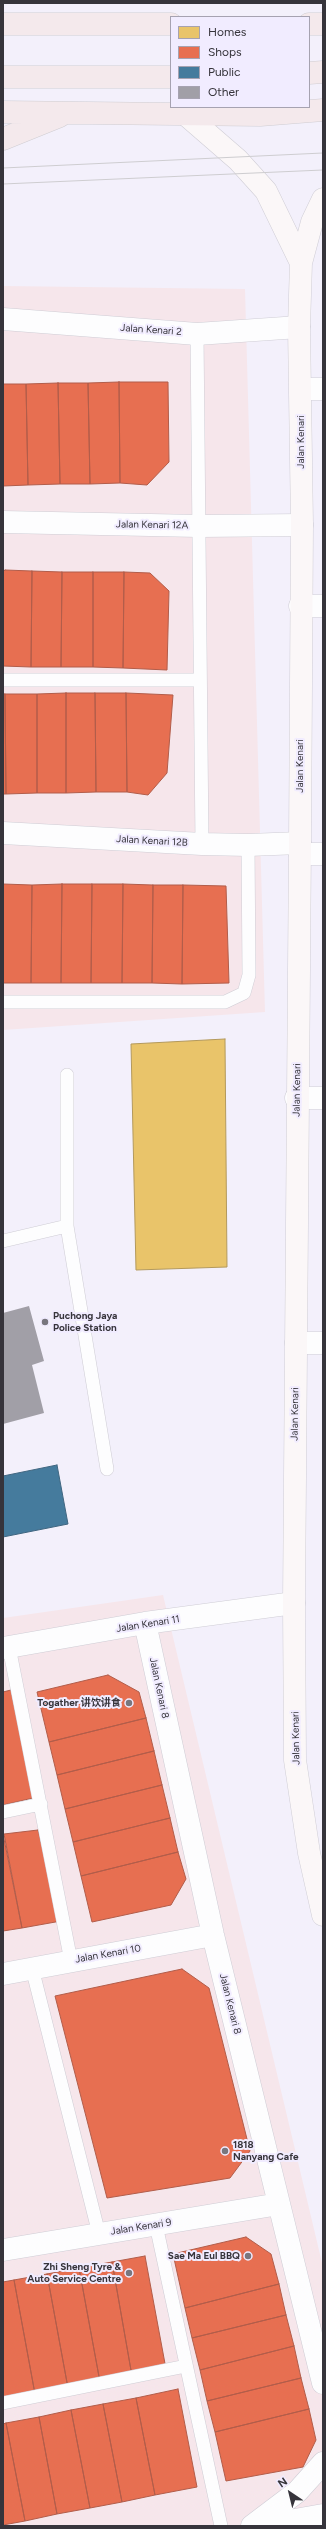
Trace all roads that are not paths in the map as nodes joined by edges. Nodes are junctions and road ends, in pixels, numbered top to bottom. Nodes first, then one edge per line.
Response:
1 (3, 24) edge
2 (170, 24) edge
3 (310, 24) edge
4 (323, 24) edge
5 (323, 72) edge
6 (310, 73) edge
7 (3, 77) edge
8 (170, 77) edge
9 (323, 110) edge
10 (3, 112) edge
11 (66, 113) junction
12 (185, 114) junction
13 (3, 139) edge
14 (323, 199) edge
15 (302, 263) junction
16 (3, 319) edge
17 (299, 327) junction
18 (197, 334) junction
19 (323, 388) edge
20 (301, 389) junction
21 (3, 522) edge
22 (302, 525) junction
23 (199, 526) junction
24 (300, 606) junction
25 (323, 606) edge
26 (3, 680) edge
27 (200, 680) junction
28 (3, 833) edge
29 (202, 844) junction
30 (248, 845) junction
31 (300, 848) junction
32 (323, 854) edge
33 (3, 1002) edge
34 (67, 1075) dead end
35 (296, 1098) junction
36 (323, 1098) edge
37 (67, 1226) junction
38 (3, 1241) edge
39 (296, 1343) junction
40 (323, 1343) edge
41 (107, 1469) dead end
42 (294, 1603) junction
43 (145, 1623) junction
44 (6, 1647) edge
45 (41, 1804) junction
46 (3, 1812) edge
47 (323, 1915) edge
48 (213, 1935) junction
49 (72, 1961) junction
50 (32, 1968) junction
51 (3, 1974) edge
52 (279, 2204) junction
53 (156, 2225) junction
54 (99, 2234) junction
55 (3, 2250) edge
56 (186, 2366) junction
57 (323, 2383) edge
58 (3, 2403) edge
59 (323, 2463) edge
60 (318, 2518) edge
61 (220, 2526) edge
62 (252, 2526) edge
63 (261, 2526) edge

1 - 2 highway
3 - 4 highway
5 - 6 highway
7 - 8 highway
9 - 12 highway
10 - 11 highway
11 - 12 highway
11 - 13 highway
12 - 15 street, Jalan Kenari
14 - 15 street, Jalan Kenari
15 - 17 street, Jalan Kenari
16 - 18 street, Jalan Kenari 2
17 - 18 street, Jalan Kenari 2
17 - 20 street, Jalan Kenari
18 - 23 lane
19 - 20 street
20 - 22 street, Jalan Kenari
21 - 23 street, Jalan Kenari 12A
22 - 23 street, Jalan Kenari 12A
22 - 24 street, Jalan Kenari
23 - 27 lane
24 - 25 street
24 - 31 street, Jalan Kenari
26 - 27 lane
27 - 29 lane
28 - 29 street, Jalan Kenari 12B
29 - 30 street, Jalan Kenari 12B
30 - 31 street, Jalan Kenari 12B
30 - 33 lane
31 - 32 street, Jalan Kenari 12B
31 - 35 street, Jalan Kenari
34 - 37 lane
35 - 36 street
35 - 39 street, Jalan Kenari
37 - 38 lane
37 - 41 lane
39 - 40 street
39 - 42 street, Jalan Kenari
42 - 43 street, Jalan Kenari 11
42 - 47 street, Jalan Kenari
43 - 44 street, Jalan Kenari 11
43 - 48 street, Jalan Kenari 8
44 - 45 lane
45 - 46 lane
45 - 49 lane
48 - 49 street, Jalan Kenari 10
48 - 52 street, Jalan Kenari 8
49 - 50 street, Jalan Kenari 10
50 - 51 street, Jalan Kenari 10
50 - 54 lane
52 - 53 street, Jalan Kenari 9
52 - 57 street, Jalan Kenari 8
53 - 54 street, Jalan Kenari 9
53 - 56 lane
54 - 55 street, Jalan Kenari 9
56 - 58 lane
56 - 61 lane
59 - 62 street
60 - 63 street

